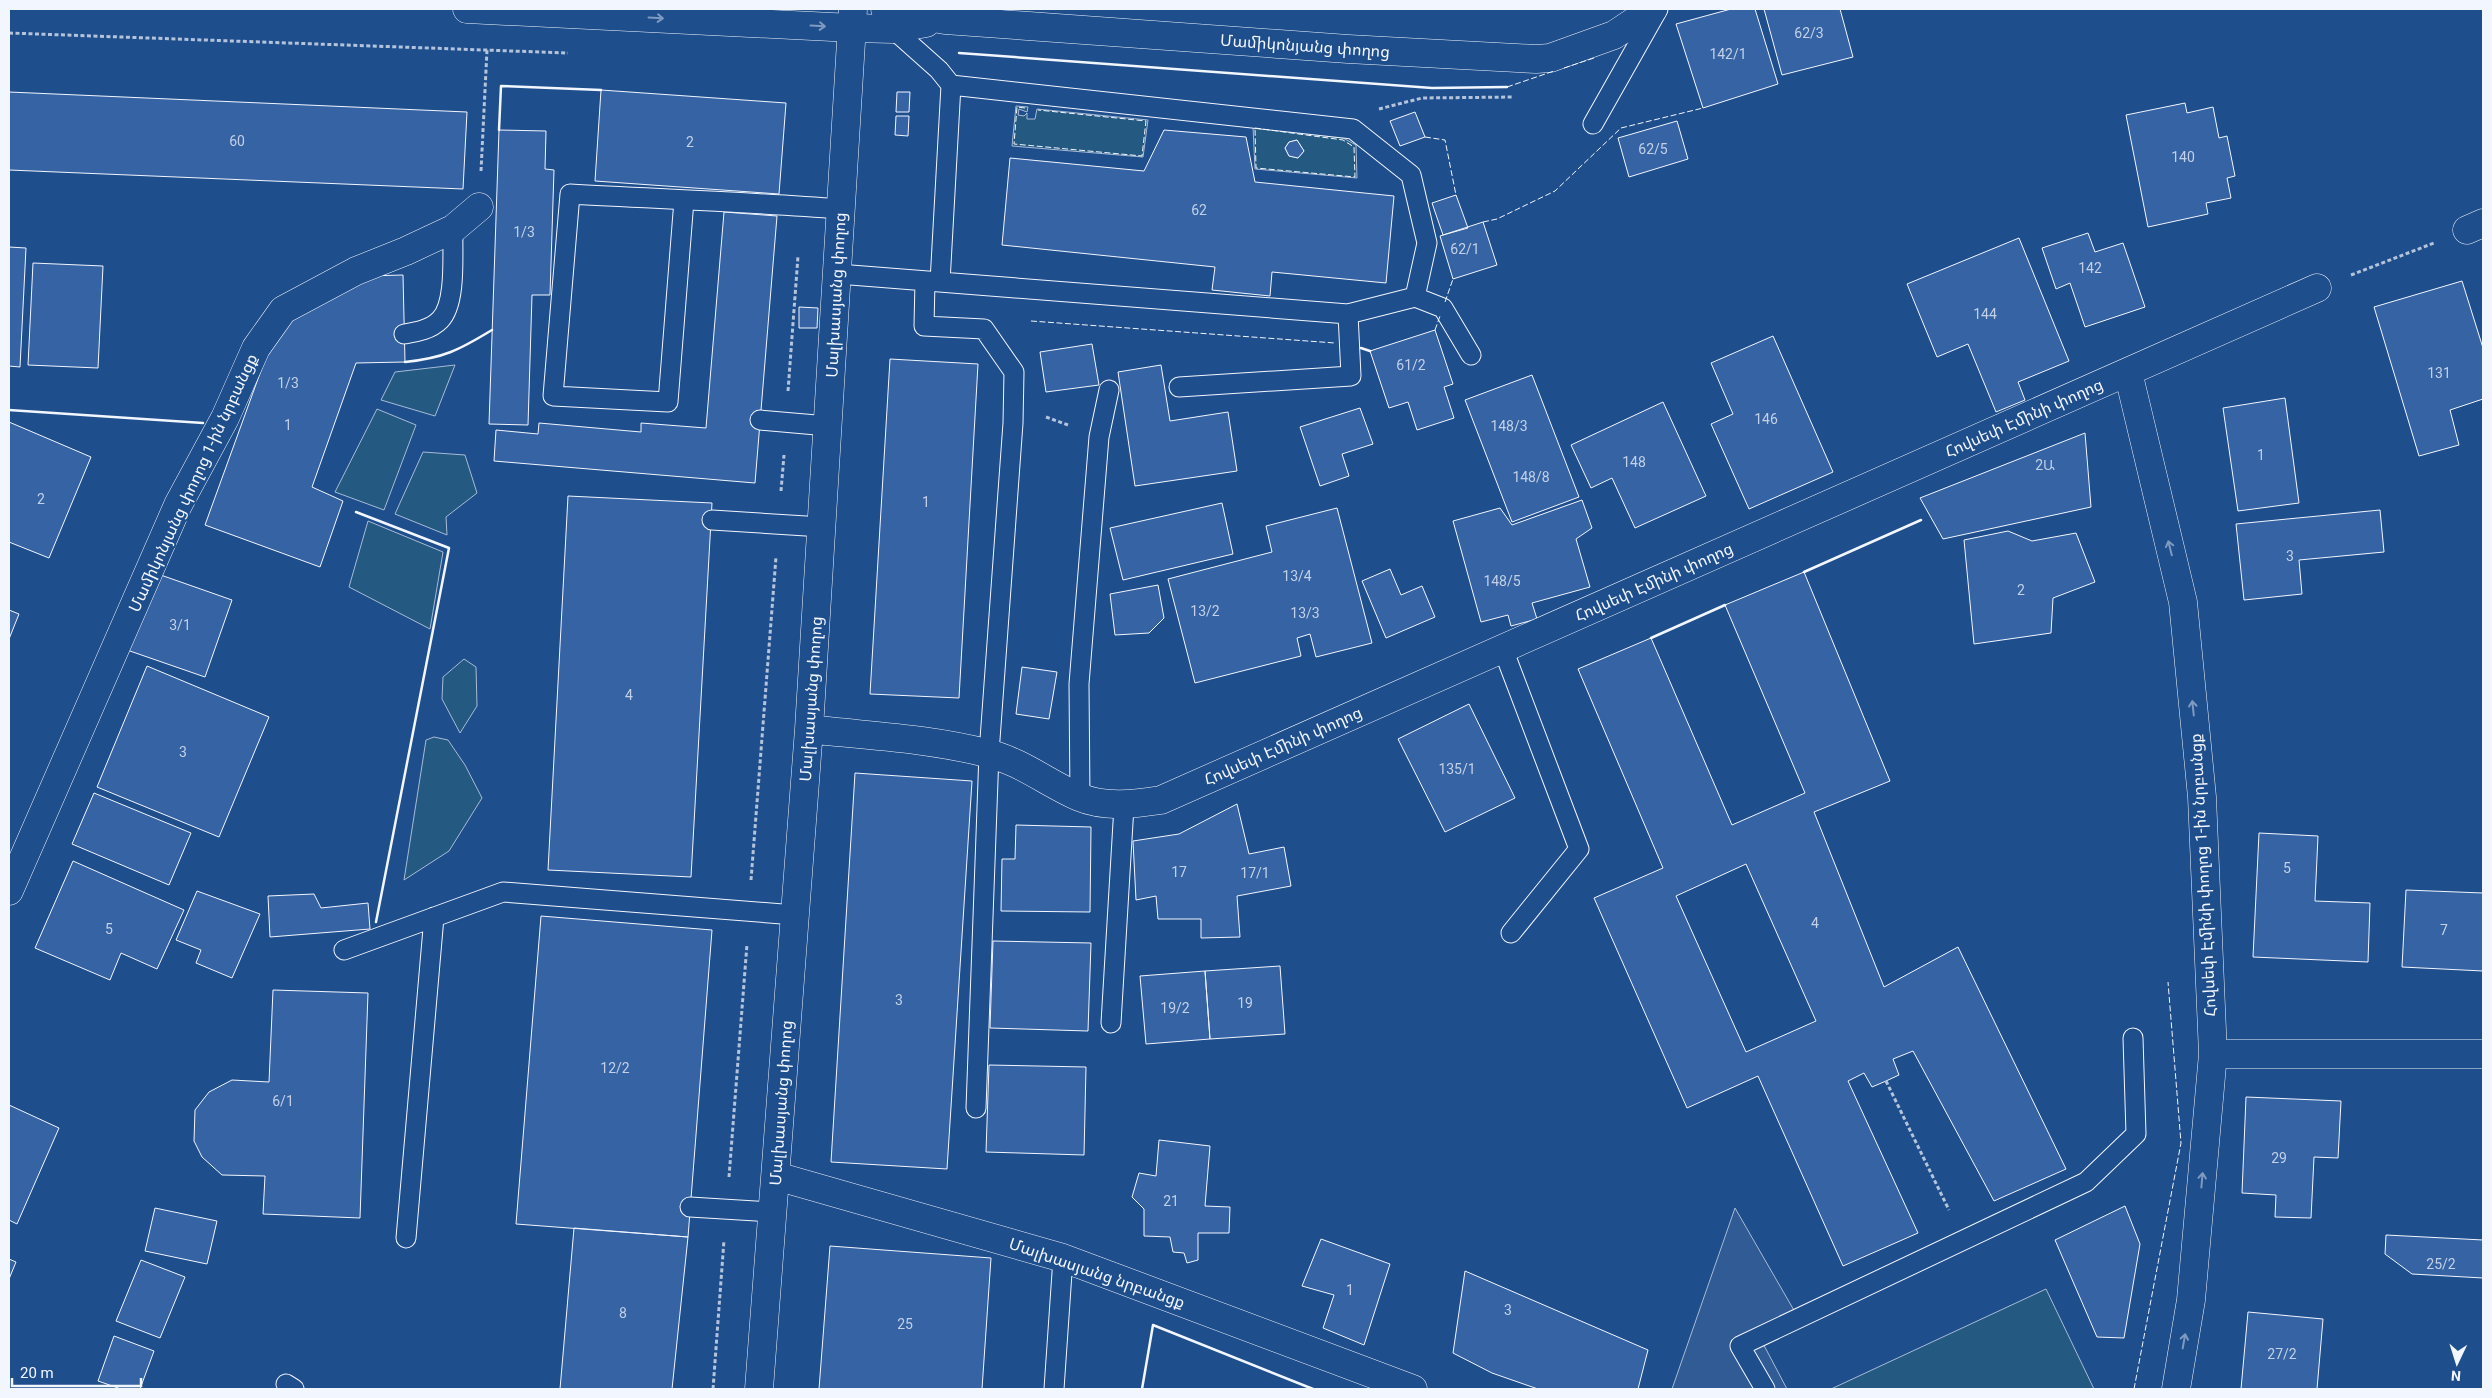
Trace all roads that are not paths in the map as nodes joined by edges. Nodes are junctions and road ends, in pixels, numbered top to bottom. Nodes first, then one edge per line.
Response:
1 (467, 9) edge
2 (1653, 9) edge
3 (1658, 9) edge
4 (890, 14) edge
5 (853, 18) edge
6 (951, 85) junction
7 (1593, 124) dead end
8 (684, 200) junction
9 (479, 207) road end
10 (840, 209) junction
11 (453, 229) junction
12 (838, 274) junction
13 (933, 282) junction
14 (2317, 288) road end
15 (1415, 297) junction
16 (1348, 314) junction
17 (404, 334) dead end
18 (1471, 355) dead end
19 (2128, 372) junction
20 (1179, 387) dead end
21 (1109, 390) dead end
22 (760, 420) dead end
23 (828, 426) junction
24 (712, 520) dead end
25 (822, 527) junction
26 (1503, 648) junction
27 (810, 729) junction
28 (989, 753) junction
29 (1080, 798) junction
30 (1124, 806) junction
31 (9, 891) edge
32 (795, 915) junction
33 (434, 917) junction
34 (1511, 933) dead end
35 (344, 950) dead end
36 (1111, 1023) dead end
37 (2133, 1038) dead end
38 (2213, 1054) junction
39 (2483, 1054) edge
40 (976, 1108) dead end
41 (776, 1176) junction
42 (690, 1207) dead end
43 (773, 1212) junction
44 (406, 1238) dead end
45 (1063, 1258) junction
46 (760, 1389) edge
47 (1054, 1389) edge
48 (1411, 1389) edge
49 (1765, 1389) edge
50 (2176, 1389) edge

1 -> 5 street, Մամիկոնյանց փողոց
2 - 4 street, Մամիկոնյանց փողոց
3 - 7 lane
4 - 5 street, Մամիկոնյանց փողոց
4 - 6 lane
5 - 10 street, Մալխասյանց փողոց
6 - 13 lane
6 - 15 lane
8 - 8 lane
8 - 10 lane
9 - 11 street, Մամիկոնյանց փողոց 1-ին նրբանցք
10 - 12 street, Մալխասյանց փողոց
11 - 17 lane
11 - 31 street, Մամիկոնյանց փողոց 1-ին նրբանցք
12 - 13 lane
12 - 23 street, Մալխասյանց փողոց
13 - 16 lane
13 - 28 lane
14 - 19 street, Հովսեփ Էմինի փողոց
15 - 16 lane
15 - 18 lane
16 - 20 lane
19 - 26 street, Հովսեփ Էմինի փողոց
38 -> 19 street, Հովսեփ Էմինի փողոց 1-ին նրբանցք
21 - 29 lane
22 - 23 lane
23 - 25 street, Մալխասյանց փողոց
24 - 25 lane
25 - 27 street, Մալխասյանց փողոց
26 - 30 street, Հովսեփ Էմինի փողոց
26 - 34 lane
27 - 28 street, Հովսեփ Էմինի փողոց
27 - 32 street, Մալխասյանց փողոց
28 - 29 street, Հովսեփ Էմինի փողոց
28 - 40 lane
29 - 30 street, Հովսեփ Էմինի փողոց
30 - 36 lane
32 - 33 lane
32 - 41 street, Մալխասյանց փողոց
33 - 35 lane
33 - 44 lane
37 - 49 lane
38 - 39 street
50 -> 38 street, Հովսեփ Էմինի փողոց 1-ին նրբանցք
41 - 43 street, Մալխասյանց փողոց
41 - 45 street, Մալխասյանց նրբանցք
42 - 43 lane
43 - 46 street, Մալխասյանց փողոց
45 - 47 lane
45 - 48 street, Մալխասյանց նրբանցք

